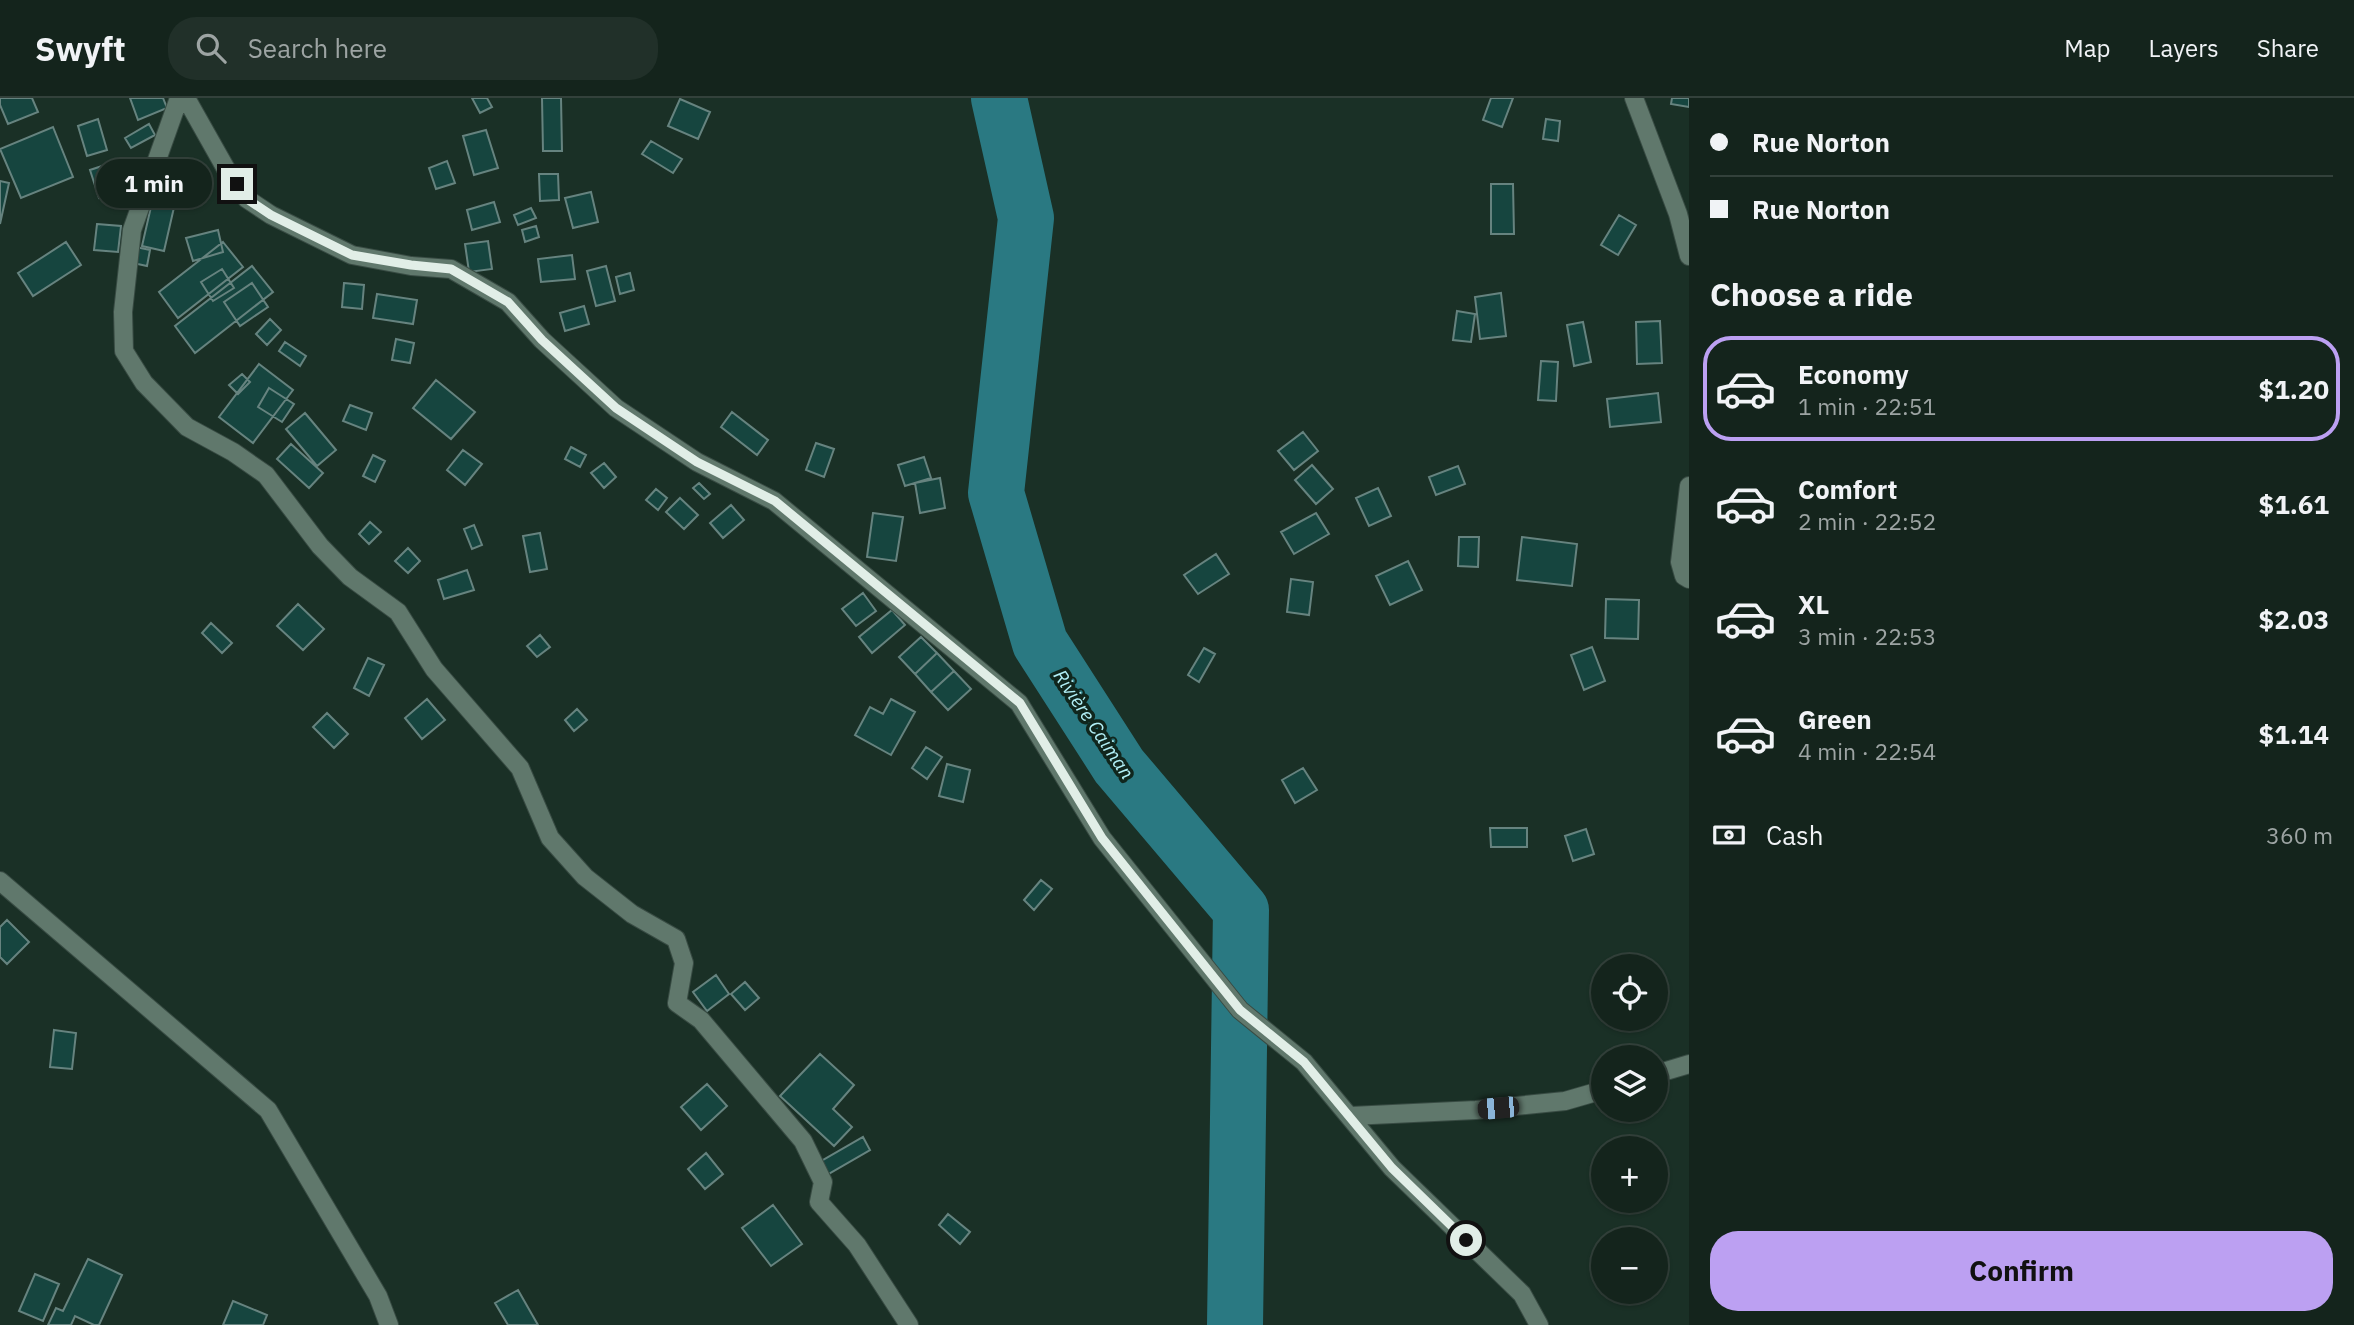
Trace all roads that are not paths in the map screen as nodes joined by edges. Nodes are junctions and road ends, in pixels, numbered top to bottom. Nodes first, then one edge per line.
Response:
1 (179, 98) edge
2 (186, 98) edge
3 (1634, 98) edge
4 (1689, 256) edge
5 (1689, 486) edge
6 (1689, 579) edge
7 (0, 881) edge
8 (1689, 1064) edge
9 (1668, 1070) edge
10 (1591, 1094) edge
11 (1351, 1116) junction
12 (390, 1325) edge
13 (909, 1325) edge
14 (1539, 1325) edge

1 - 13 street
2 - 11 street
3 - 4 street
5 - 6 street
7 - 12 street
8 - 9 street
10 - 11 street
11 - 14 street

